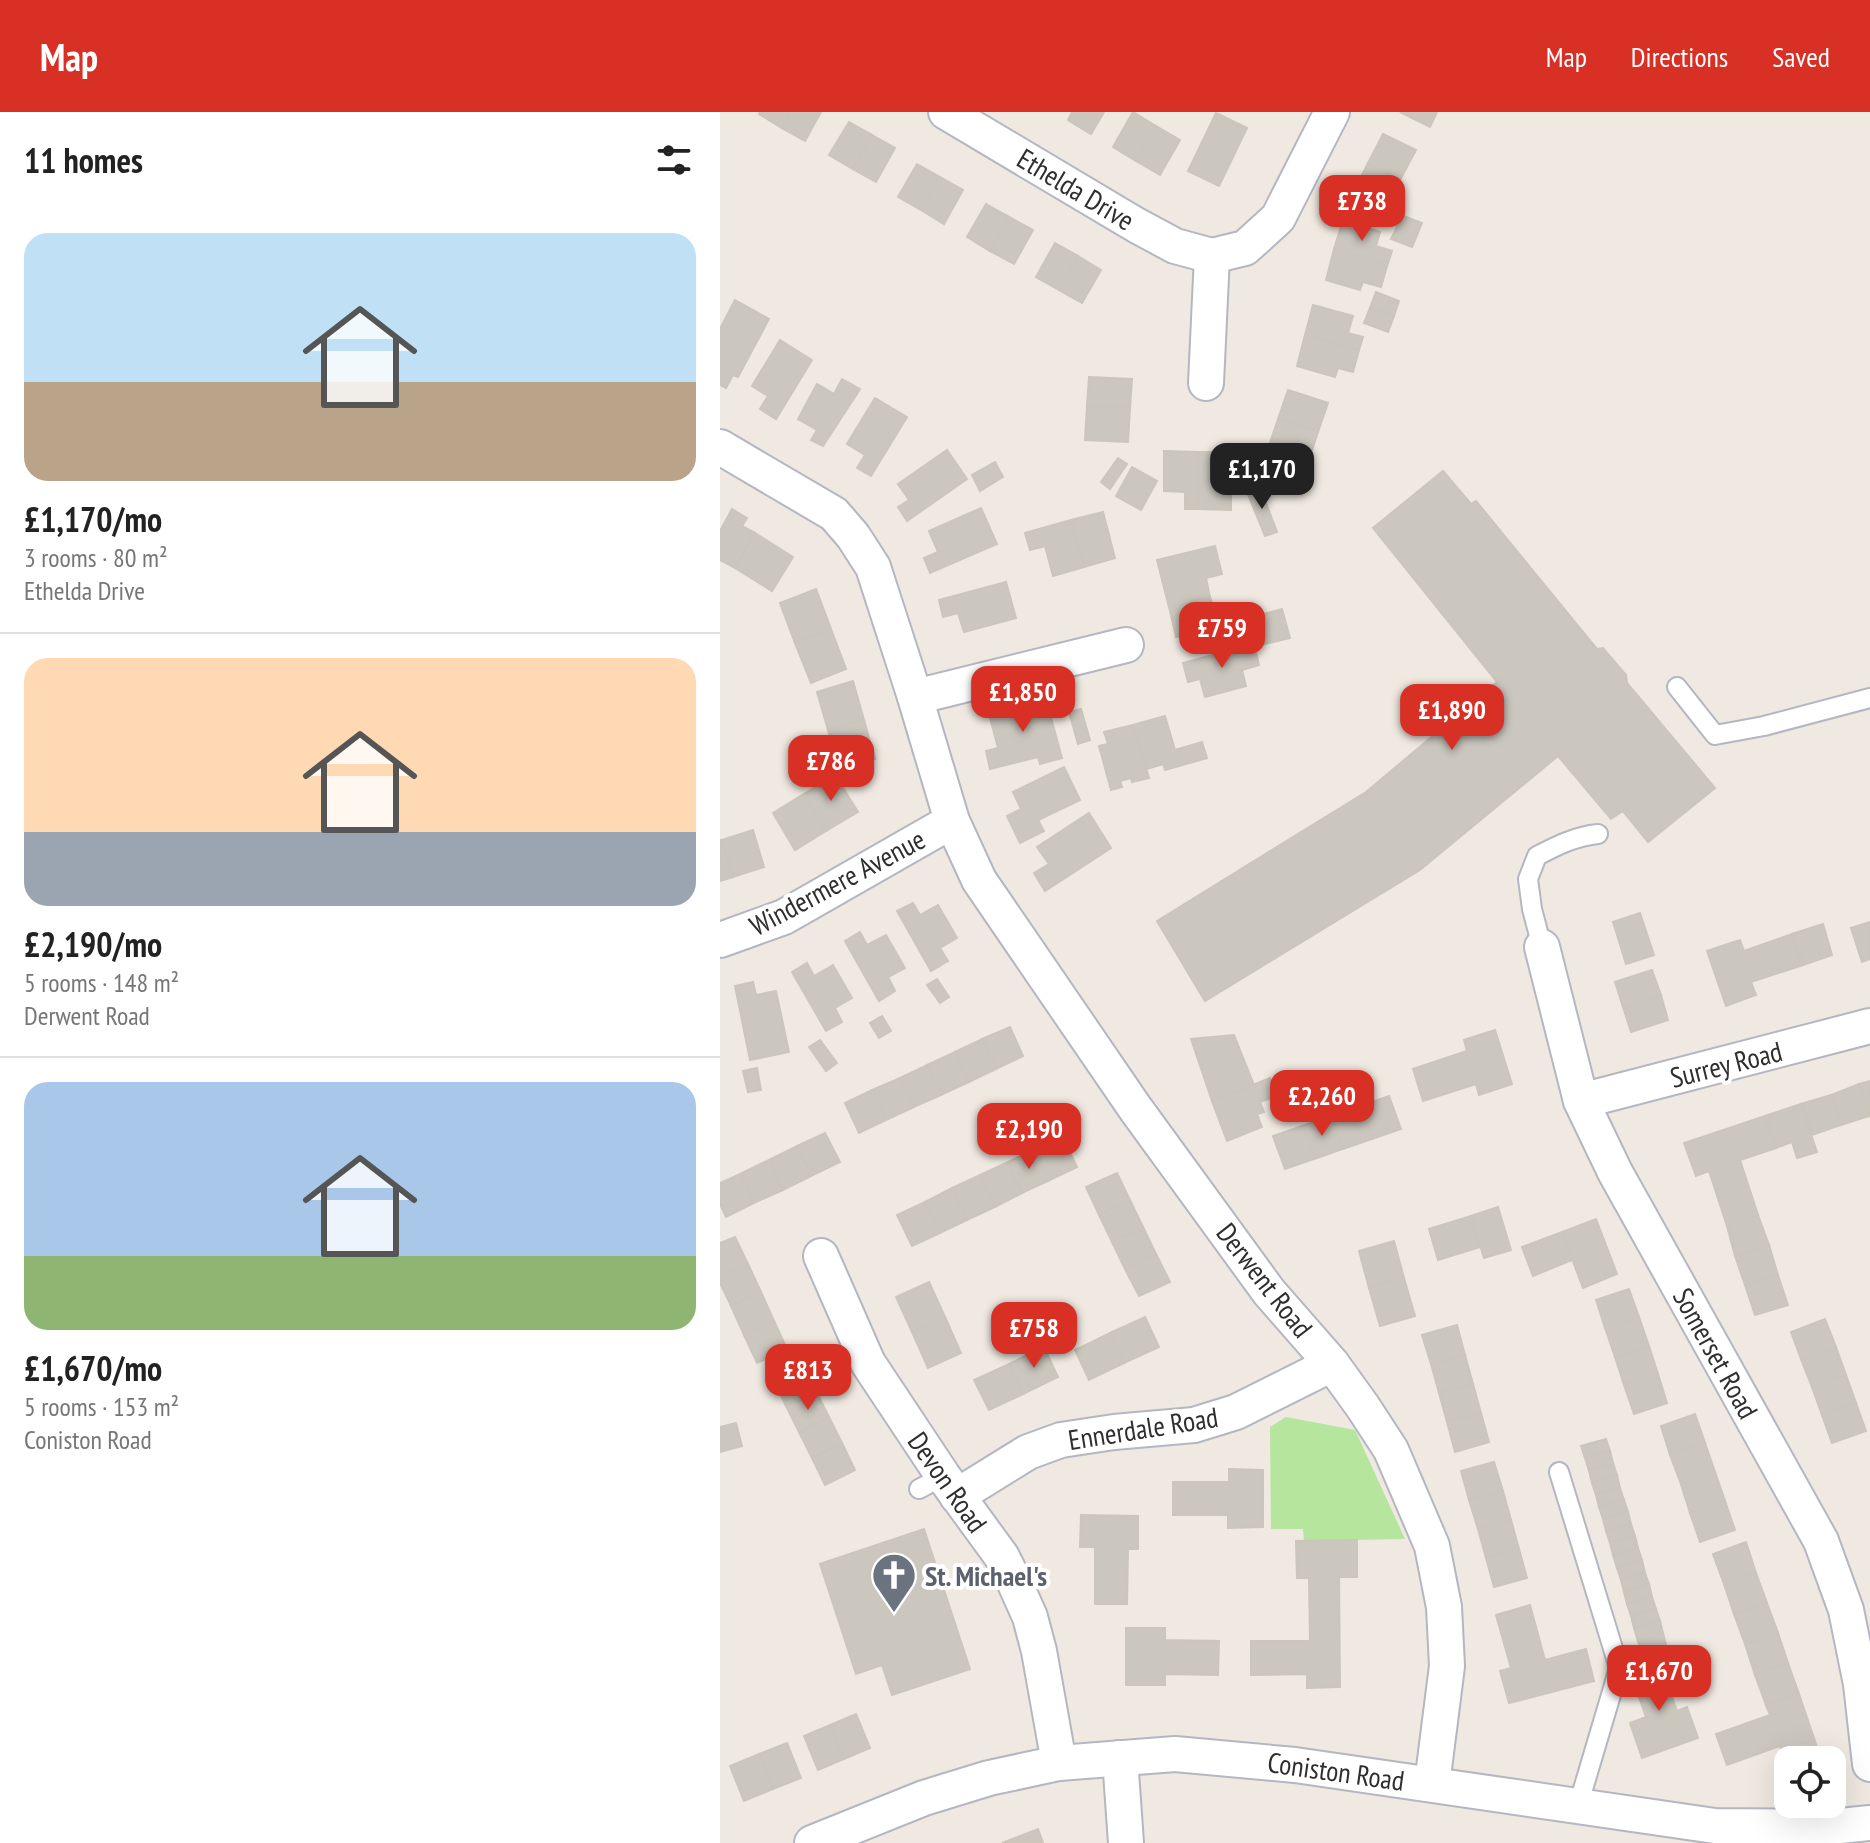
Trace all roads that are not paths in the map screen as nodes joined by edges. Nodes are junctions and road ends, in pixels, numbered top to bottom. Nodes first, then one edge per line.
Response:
1 (946, 112) edge
2 (1332, 112) edge
3 (1212, 256) junction
4 (1206, 383) dead end
5 (720, 447) edge
6 (1126, 645) dead end
7 (1677, 687) dead end
8 (915, 697) junction
9 (1870, 698) edge
10 (952, 821) junction
11 (1598, 834) dead end
12 (720, 940) edge
13 (1542, 947) joint
14 (1870, 1026) edge
15 (1581, 1101) junction
16 (821, 1256) dead end
17 (1332, 1364) junction
18 (1559, 1472) dead end
19 (940, 1487) junction
20 (1120, 1758) junction
21 (1059, 1763) junction
22 (1870, 1764) edge
23 (1432, 1784) junction
24 (1578, 1806) junction
25 (1870, 1823) edge
26 (1831, 1835) edge
27 (812, 1843) edge
28 (1126, 1843) edge

1 - 3 street, Ethelda Drive
2 - 3 street
3 - 4 street
5 - 8 street, Derwent Road
6 - 8 street
7 - 9 lane
8 - 10 street, Derwent Road
10 - 12 street, Windermere Avenue
10 - 17 street, Derwent Road
11 - 13 lane
13 - 15 street, Somerset Road
14 - 15 street, Surrey Road
15 - 22 street, Somerset Road
16 - 19 street, Devon Road
17 - 19 street, Ennerdale Road
17 - 23 street, Derwent Road
18 - 24 lane
19 - 21 street, Devon Road
20 - 21 street, Coniston Road
20 - 23 street, Coniston Road
20 - 28 street
21 - 27 street, Coniston Road
23 - 24 street, Coniston Road
24 - 26 street, Coniston Road
25 - 26 street, Coniston Road

